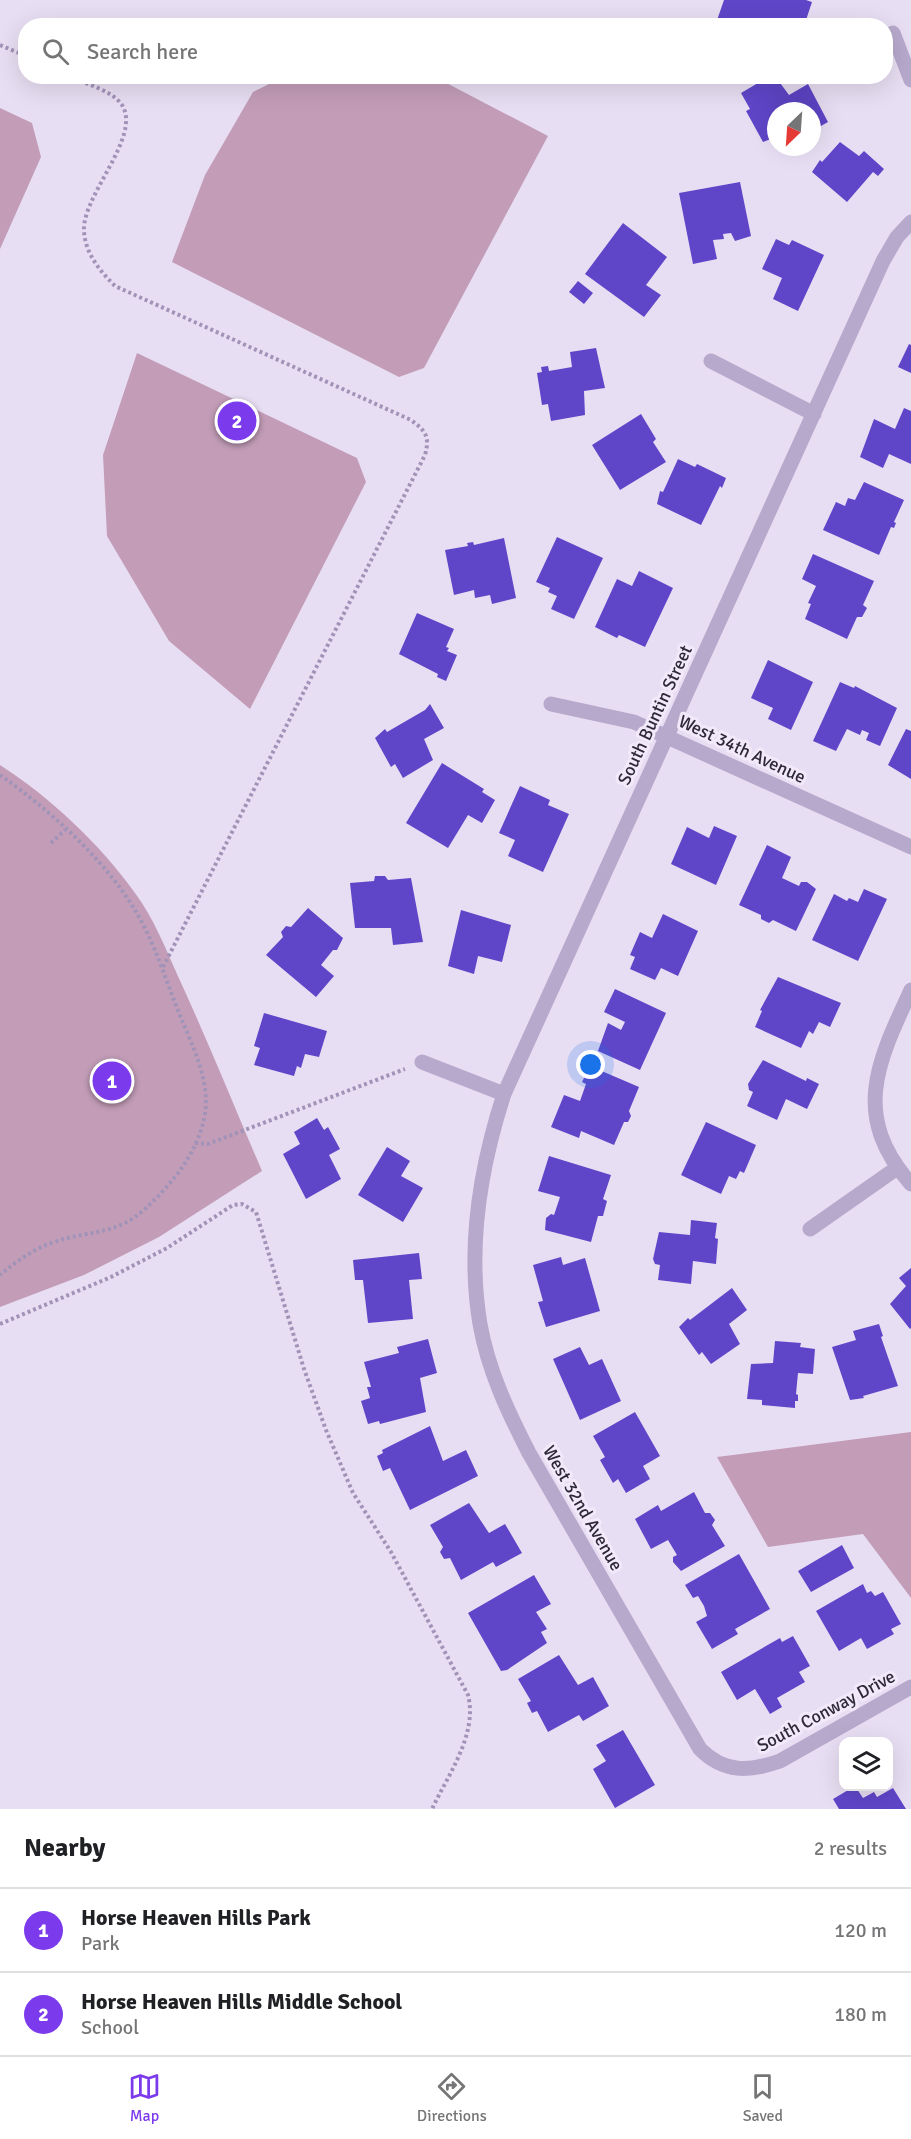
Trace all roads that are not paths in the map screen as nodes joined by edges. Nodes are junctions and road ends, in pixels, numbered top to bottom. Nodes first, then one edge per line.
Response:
1 (893, 33) dead end
2 (911, 80) edge
3 (911, 222) edge
4 (711, 361) dead end
5 (814, 414) junction
6 (551, 704) dead end
7 (667, 735) junction
8 (911, 847) edge
9 (911, 990) edge
10 (422, 1062) road end
11 (504, 1094) junction
12 (897, 1168) junction
13 (911, 1184) edge
14 (810, 1229) dead end
15 (476, 1240) joint
16 (911, 1687) edge
17 (723, 1766) joint

1 - 2 street
3 - 5 street, South Buntin Street
4 - 5 street
5 - 7 street, South Buntin Street
6 - 7 street, West 34th Avenue
7 - 8 street, West 34th Avenue
7 - 11 street, South Buntin Street
9 - 12 street
10 - 11 street
11 - 15 street, South Buntin Street
12 - 13 street
12 - 14 street
15 - 17 street, West 32nd Avenue
16 - 17 street, South Conway Drive

